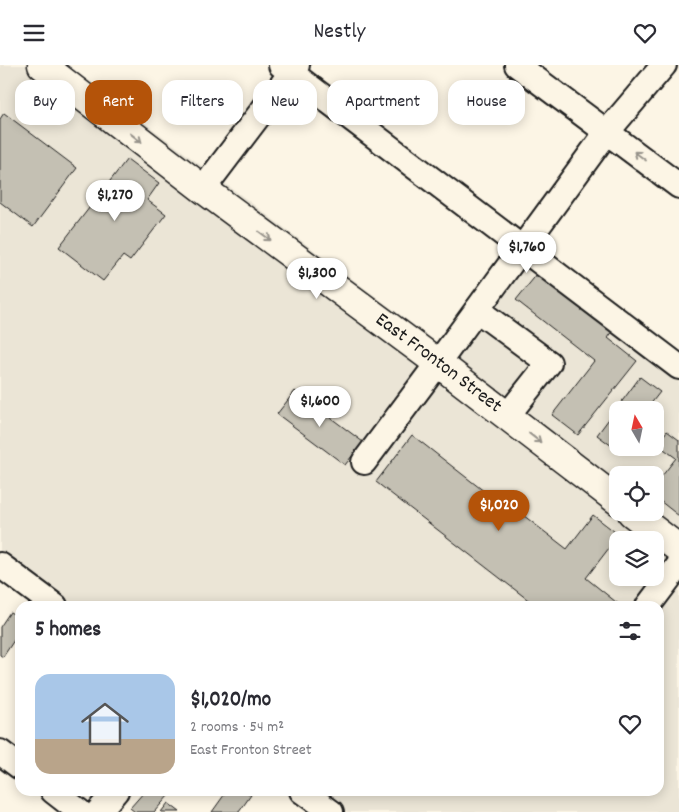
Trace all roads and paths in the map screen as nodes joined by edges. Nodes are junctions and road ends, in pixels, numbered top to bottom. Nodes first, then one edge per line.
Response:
1 (42, 65) edge
2 (517, 65) edge
3 (664, 65) edge
4 (290, 68) edge
5 (607, 132) junction
6 (679, 185) edge
7 (203, 189) junction
8 (522, 248) junction
9 (476, 310) junction
10 (438, 363) junction
11 (679, 367) edge
12 (507, 416) junction
13 (364, 461) dead end
14 (609, 494) edge
15 (642, 521) edge
16 (679, 549) edge
17 (0, 565) edge
18 (679, 565) edge
19 (48, 601) edge
20 (652, 601) edge
21 (0, 752) edge
22 (15, 763) edge
23 (59, 796) edge
24 (112, 796) edge
25 (309, 796) edge
26 (80, 812) edge
27 (98, 812) edge
28 (331, 812) edge

1 -> 7 main road, East Fronton Street
2 - 5 street
3 - 5 street
4 - 7 street
4 - 8 street
6 -> 5 street
5 - 8 street
7 -> 10 main road, East Fronton Street
8 - 9 street
8 - 11 street
9 - 10 street
9 - 12 street
10 - 12 main road, East Fronton Street
10 - 13 street
12 -> 14 main road, East Fronton Street
15 - 16 main road
17 - 19 street
18 - 20 street
21 - 22 street
23 - 26 street
24 - 27 street
25 - 28 street

